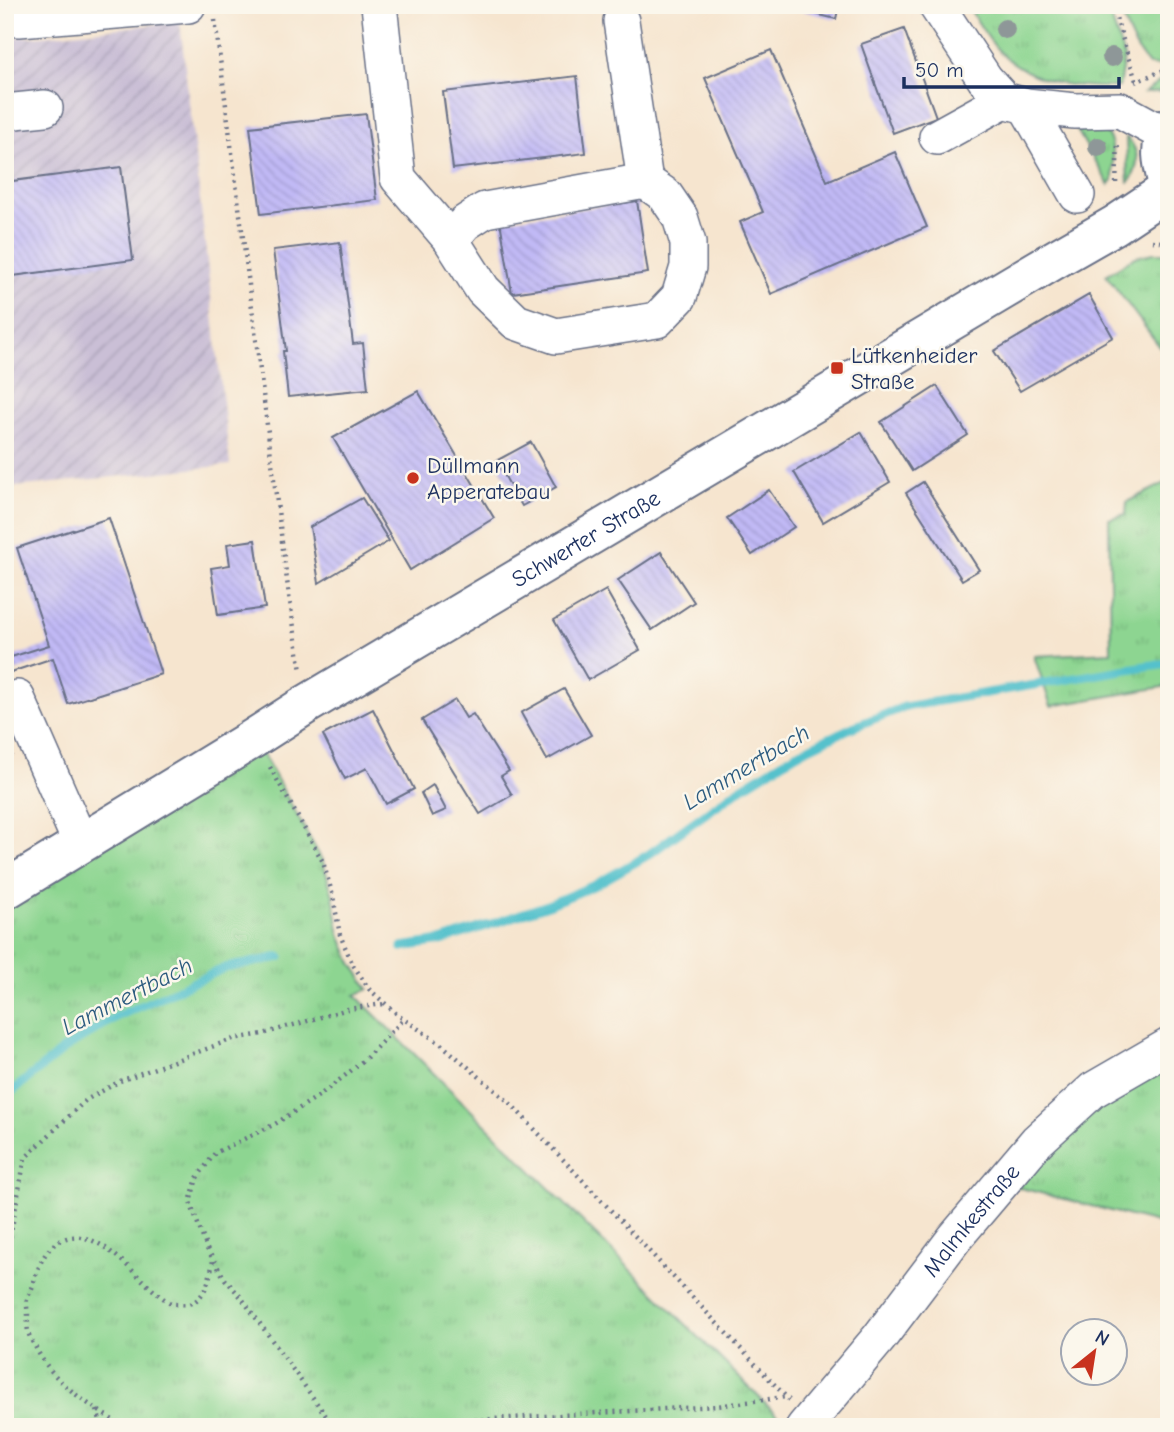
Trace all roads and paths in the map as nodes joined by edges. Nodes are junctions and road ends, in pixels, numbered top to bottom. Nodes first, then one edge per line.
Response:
1 (379, 5) edge
2 (936, 5) edge
3 (1112, 5) edge
4 (202, 12) edge
5 (5, 18) edge
6 (621, 20) dead end
7 (1169, 68) edge
8 (1014, 103) junction
9 (45, 108) dead end
10 (5, 112) edge
11 (1167, 132) edge
12 (937, 137) dead end
13 (645, 181) junction
14 (1169, 188) edge
15 (1077, 195) dead end
16 (451, 240) junction
17 (17, 698) dead end
18 (307, 704) junction
19 (254, 738) junction
20 (82, 844) junction
21 (5, 890) edge
22 (385, 1003) junction
23 (404, 1019) junction
24 (1169, 1046) edge
25 (213, 1260) junction
26 (5, 1264) edge
27 (96, 1409) junction
28 (799, 1415) edge
29 (102, 1427) edge
30 (124, 1427) edge
31 (334, 1427) edge
32 (384, 1427) edge

1 - 16 street
2 - 8 street
3 - 7 path
4 - 5 street
4 - 18 path
6 - 13 street
8 - 11 street
8 - 12 street
8 - 15 street
9 - 10 street
11 - 14 main road
13 - 16 street
13 - 16 street
14 - 18 main road, Schwerter Straße
17 - 20 street
18 - 19 main road, Schwerter Straße
19 - 20 main road, Schwerter Straße
19 - 22 path
20 - 21 main road, Schwerter Straße
22 - 23 path
22 - 26 path
23 - 25 path
23 - 28 path
24 - 28 street, Malmkestraße
25 - 27 path
25 - 31 path
27 - 29 path
27 - 30 path
28 - 32 path

